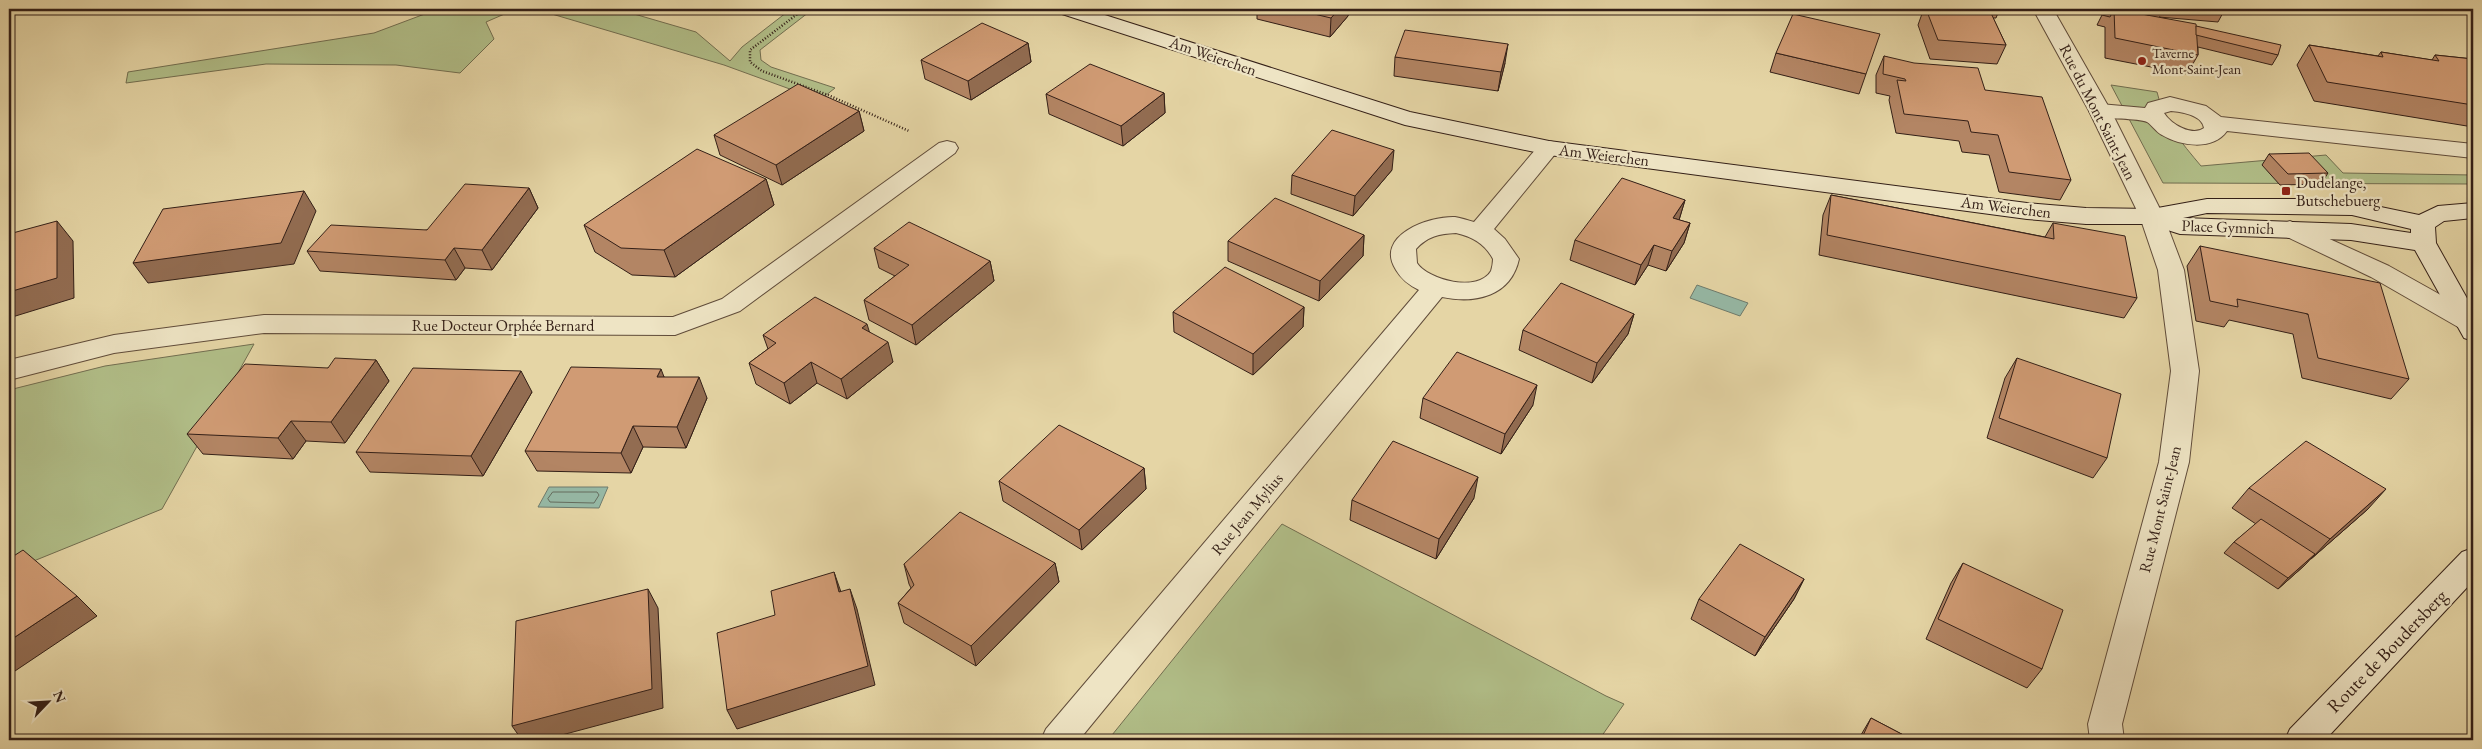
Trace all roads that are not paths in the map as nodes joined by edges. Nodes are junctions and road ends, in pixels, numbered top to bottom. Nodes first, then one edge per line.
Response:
1 (2043, 9) edge
2 (1070, 10) edge
3 (2100, 110) junction
4 (947, 148) road end
5 (1549, 148) junction
6 (2473, 152) edge
7 (2473, 211) edge
8 (2152, 217) junction
9 (2290, 229) junction
10 (1479, 231) junction
11 (2423, 234) junction
12 (1436, 288) junction
13 (2470, 326) edge
14 (9, 370) edge
15 (2473, 562) edge
16 (1058, 740) edge
17 (2107, 740) edge
18 (2302, 740) edge

1 - 3 street, Rue du Mont Saint-Jean
2 - 5 street, Am Weierchen
3 - 6 street
3 - 8 street, Rue du Mont Saint-Jean
4 - 14 street, Rue Docteur Orphée Bernard
5 - 8 street, Am Weierchen
5 - 10 street
7 - 11 street
8 - 9 street, Place Gymnich
8 - 11 street, Place Gymnich
8 - 17 street, Rue Mont Saint-Jean
9 - 11 street, Place Gymnich
9 - 13 street
10 - 12 street
10 - 12 street
11 - 13 street
12 - 16 street, Rue Jean Mylius
15 - 18 street, Route de Boudersberg

